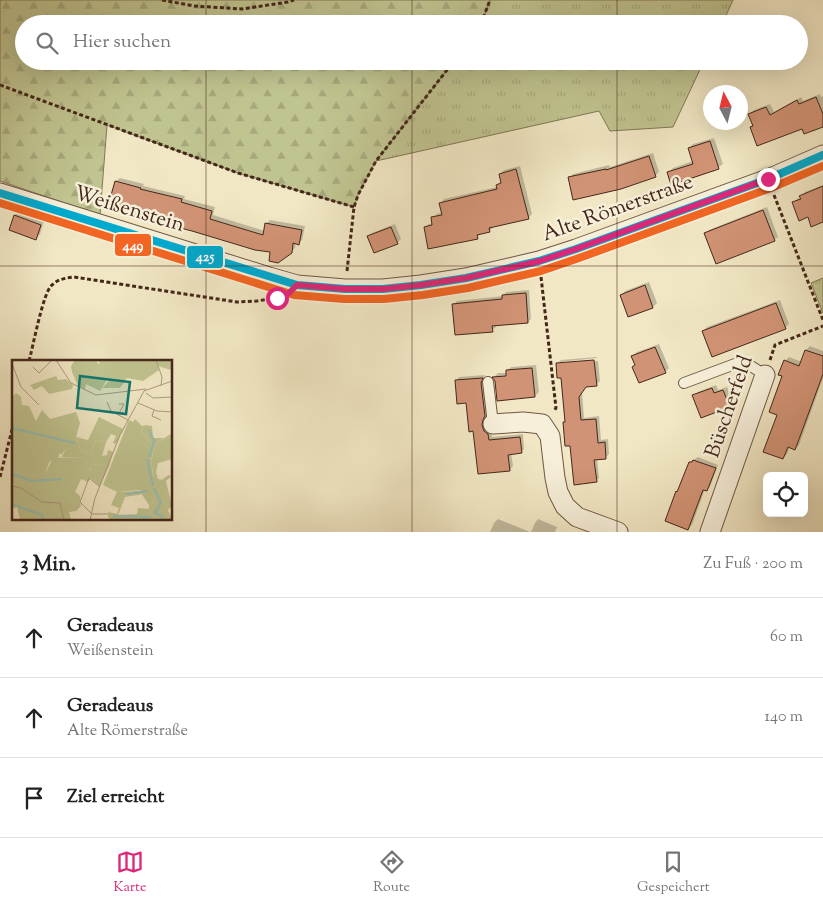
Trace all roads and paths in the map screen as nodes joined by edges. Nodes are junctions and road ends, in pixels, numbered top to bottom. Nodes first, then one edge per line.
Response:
1 (162, 0) edge
2 (294, 0) edge
3 (490, 0) edge
4 (484, 15) edge
5 (447, 70) edge
6 (0, 84) edge
7 (823, 155) edge
8 (768, 179) junction
9 (0, 193) edge
10 (354, 207) junction
11 (297, 285) junction
12 (421, 285) joint
13 (345, 289) junction
14 (544, 293) dead end
15 (823, 320) edge
16 (823, 326) edge
17 (29, 360) edge
18 (765, 375) junction
19 (488, 382) dead end
20 (684, 382) dead end
21 (493, 424) joint
22 (542, 424) junction
23 (12, 430) edge
24 (0, 477) edge
25 (607, 530) edge
26 (710, 532) edge

1 - 2 path
3 - 4 path
5 - 10 path
6 - 10 path
7 - 8 street, Alte Römerstraße
8 - 12 street, Alte Römerstraße
8 - 15 path
9 - 11 street, Weißenstein
10 - 13 path
11 - 13 street, Weißenstein
11 - 17 path
12 - 13 street, Weißenstein
14 - 22 path
16 - 18 path, Büscherfeld
18 - 20 lane
18 - 26 street, Büscherfeld
19 - 21 lane
21 - 22 street
22 - 25 street
23 - 24 path

